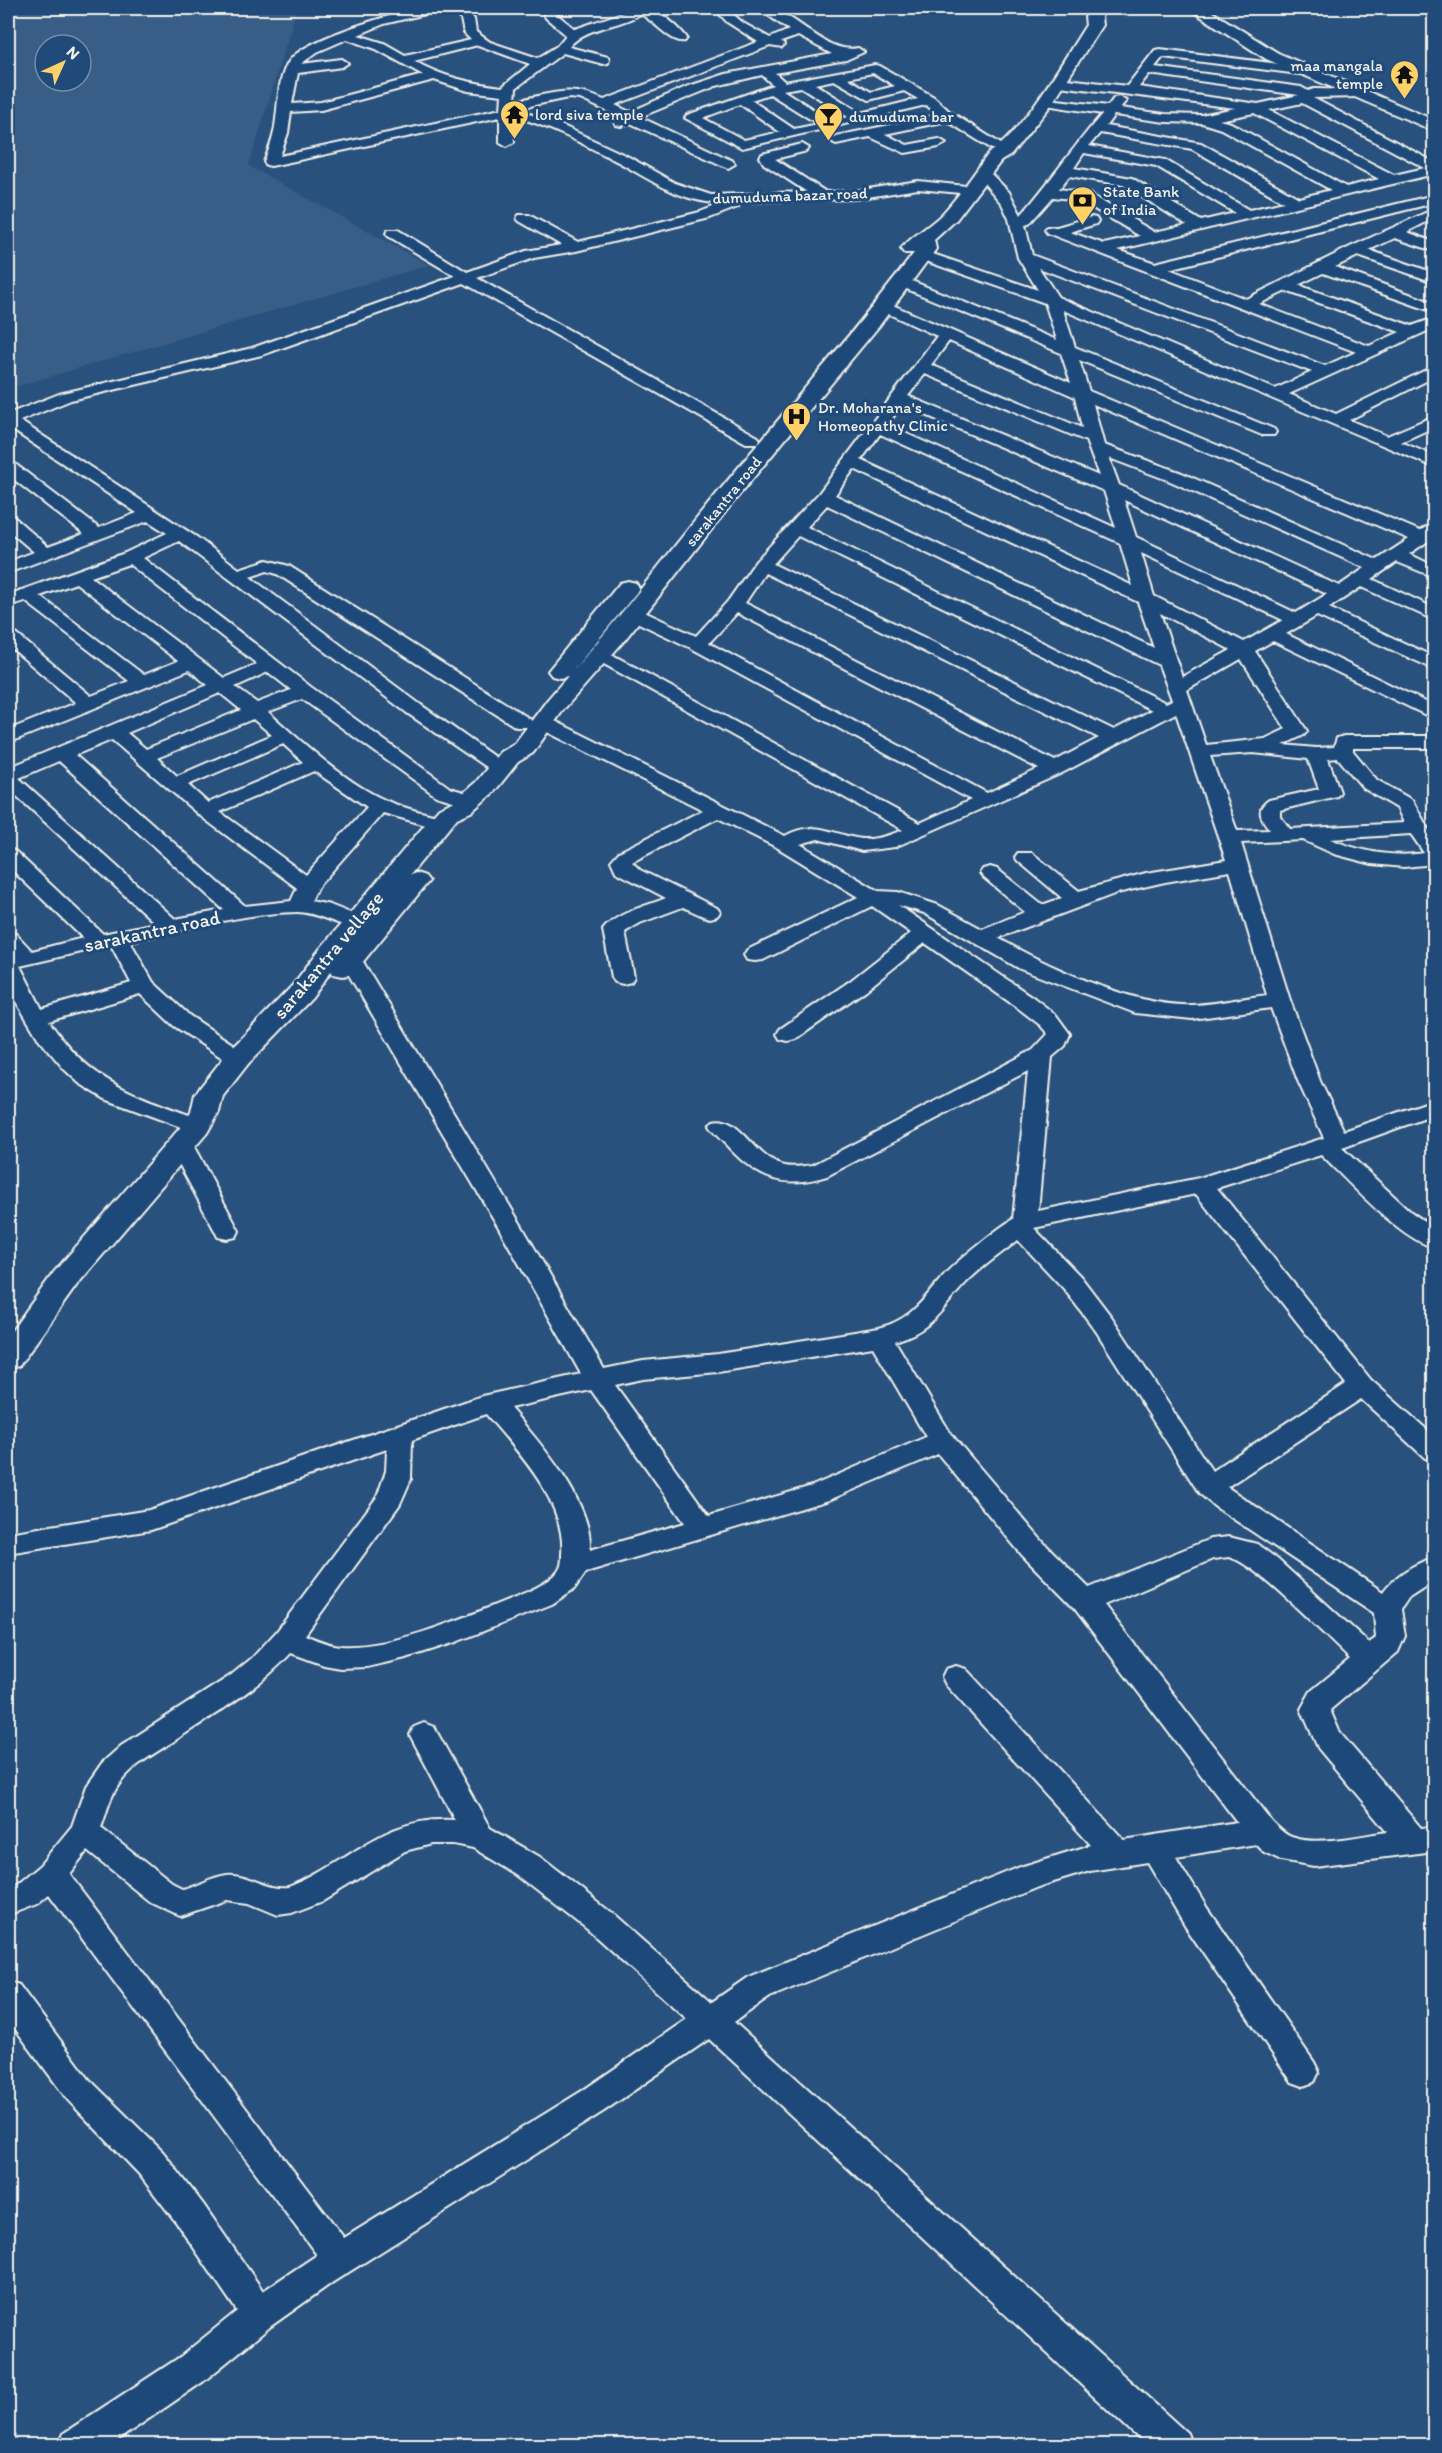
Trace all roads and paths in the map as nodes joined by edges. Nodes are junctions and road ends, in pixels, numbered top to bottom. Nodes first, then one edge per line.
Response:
1 (435, 8) edge
2 (458, 8) edge
3 (641, 8) edge
4 (720, 8) edge
5 (764, 8) edge
6 (1196, 8) edge
7 (1096, 12) edge
8 (550, 15) dead end
9 (800, 31) junction
10 (573, 34) junction
11 (349, 36) junction
12 (681, 38) dead end
13 (481, 41) junction
14 (768, 42) junction
15 (561, 49) junction
16 (402, 60) junction
17 (603, 60) dead end
18 (813, 62) junction
19 (342, 63) dead end
20 (540, 63) junction
21 (292, 70) junction
22 (1146, 70) junction
23 (765, 71) junction
24 (1306, 71) junction
25 (435, 76) junction
26 (838, 77) junction
27 (1059, 82) junction
28 (804, 83) junction
29 (905, 87) junction
30 (777, 88) junction
31 (1130, 90) junction
32 (1359, 93) junction
33 (869, 96) junction
34 (1308, 96) junction
35 (741, 99) junction
36 (929, 100) junction
37 (1045, 101) junction
38 (509, 103) junction
39 (834, 103) junction
40 (603, 105) junction
41 (1253, 107) junction
42 (286, 108) junction
43 (889, 111) junction
44 (1111, 111) junction
45 (629, 117) junction
46 (949, 117) junction
47 (859, 118) junction
48 (1201, 119) junction
49 (615, 125) dead end
50 (829, 125) junction
51 (913, 126) junction
52 (1434, 126) edge
53 (1097, 128) junction
54 (872, 133) junction
55 (792, 134) junction
56 (507, 142) dead end
57 (1083, 149) junction
58 (996, 152) junction
59 (757, 160) junction
60 (728, 164) dead end
61 (1434, 168) edge
62 (1065, 171) junction
63 (715, 172) dead end
64 (982, 174) junction
65 (1392, 180) junction
66 (971, 190) junction
67 (1048, 192) junction
68 (1345, 192) junction
69 (823, 196) junction
70 (1434, 199) edge
71 (744, 200) junction
72 (1297, 203) junction
73 (1248, 215) junction
74 (1432, 216) edge
75 (524, 218) dead end
76 (1020, 220) junction
77 (1091, 221) dead end
78 (1199, 226) junction
79 (1056, 232) junction
80 (393, 233) dead end
81 (1396, 233) junction
82 (1152, 237) junction
83 (924, 247) junction
84 (1434, 247) edge
85 (576, 248) junction
86 (1103, 249) junction
87 (1355, 250) junction
88 (1025, 258) junction
89 (1321, 267) junction
90 (1154, 268) junction
91 (464, 277) junction
92 (1434, 278) edge
93 (902, 282) junction
94 (1286, 286) junction
95 (1052, 300) junction
96 (1247, 304) junction
97 (883, 306) junction
98 (1434, 308) edge
99 (1434, 322) edge
100 (1414, 332) junction
101 (946, 334) junction
102 (1067, 348) junction
103 (1369, 352) junction
104 (922, 367) junction
105 (1434, 370) edge
106 (1326, 372) junction
107 (1082, 394) junction
108 (1274, 395) junction
109 (900, 398) junction
110 (1337, 420) junction
111 (1434, 421) edge
112 (13, 423) edge
113 (879, 427) junction
114 (1268, 432) dead end
115 (8, 440) edge
116 (752, 440) junction
117 (1388, 442) junction
118 (1095, 443) junction
119 (853, 462) junction
120 (1434, 462) edge
121 (8, 466) edge
122 (1112, 488) junction
123 (825, 497) junction
124 (150, 514) junction
125 (8, 521) edge
126 (795, 528) junction
127 (180, 534) junction
128 (1428, 534) edge
129 (97, 535) junction
130 (1128, 540) junction
131 (46, 554) junction
132 (1396, 555) junction
133 (131, 557) junction
134 (762, 565) junction
135 (1378, 567) junction
136 (8, 568) edge
137 (1434, 572) edge
138 (78, 576) junction
139 (237, 576) junction
140 (1359, 580) junction
141 (1340, 593) junction
142 (27, 594) junction
143 (1146, 599) junction
144 (8, 602) edge
145 (735, 605) junction
146 (1316, 609) junction
147 (632, 613) junction
148 (1434, 615) edge
149 (1297, 620) junction
150 (1272, 634) junction
151 (8, 636) edge
152 (698, 644) junction
153 (1245, 650) junction
154 (600, 654) junction
155 (1169, 662) junction
156 (189, 663) junction
157 (1434, 664) edge
158 (270, 665) junction
159 (142, 682) junction
160 (221, 687) junction
161 (304, 692) junction
162 (1175, 700) junction
163 (89, 704) junction
164 (255, 711) junction
165 (1434, 713) edge
166 (533, 722) junction
167 (114, 732) junction
168 (8, 736) edge
169 (286, 736) junction
170 (1115, 738) junction
171 (1434, 742) edge
172 (1245, 748) junction
173 (1199, 751) junction
174 (1343, 752) junction
175 (61, 753) junction
176 (1316, 753) junction
177 (143, 758) junction
178 (316, 763) junction
179 (504, 763) junction
180 (1055, 769) junction
181 (8, 776) edge
182 (174, 784) junction
183 (986, 800) junction
184 (379, 805) junction
185 (719, 810) junction
186 (206, 811) junction
187 (457, 815) junction
188 (1417, 828) junction
189 (919, 831) junction
190 (1283, 833) junction
191 (1304, 833) junction
192 (1228, 838) junction
193 (785, 844) junction
194 (8, 855) edge
195 (1025, 857) dead end
196 (1430, 857) edge
197 (1238, 864) junction
198 (990, 873) dead end
199 (1434, 877) edge
200 (308, 886) junction
201 (873, 897) junction
202 (683, 899) junction
203 (1077, 900) junction
204 (298, 906) junction
205 (710, 912) dead end
206 (240, 913) junction
207 (1040, 914) junction
208 (356, 922) junction
209 (171, 927) junction
210 (924, 932) junction
211 (979, 938) junction
212 (8, 939) edge
213 (107, 939) junction
214 (755, 955) dead end
215 (17, 960) edge
216 (351, 960) junction
217 (623, 977) dead end
218 (144, 986) junction
219 (1280, 1000) junction
220 (36, 1018) junction
221 (788, 1034) dead end
222 (1041, 1055) junction
223 (238, 1058) junction
224 (1434, 1107) edge
225 (721, 1126) dead end
226 (194, 1127) junction
227 (1331, 1143) junction
228 (1202, 1185) junction
229 (1022, 1224) junction
230 (228, 1231) dead end
231 (1434, 1239) edge
232 (880, 1337) junction
233 (11, 1345) edge
234 (596, 1378) junction
235 (1362, 1386) junction
236 (491, 1403) junction
237 (399, 1436) junction
238 (942, 1442) junction
239 (1434, 1451) edge
240 (1208, 1486) junction
241 (703, 1528) junction
242 (8, 1543) edge
243 (575, 1565) junction
244 (1434, 1569) edge
245 (1085, 1601) junction
246 (1387, 1608) junction
247 (287, 1639) junction
248 (1370, 1661) junction
249 (956, 1677) dead end
250 (424, 1735) dead end
251 (1261, 1831) junction
252 (85, 1832) junction
253 (479, 1837) junction
254 (1424, 1840) edge
255 (1154, 1847) junction
256 (1117, 1854) junction
257 (51, 1874) junction
258 (8, 1902) edge
259 (8, 1997) edge
260 (712, 2022) junction
261 (1303, 2072) dead end
262 (340, 2259) junction
263 (259, 2314) junction
264 (77, 2445) edge
265 (1174, 2445) edge

1 - 11 street
2 - 13 street
3 - 10 street
3 - 12 street
4 - 14 street
5 - 9 street
6 - 24 street
7 - 27 street
7 - 58 street
8 - 10 street
9 - 14 street
9 - 18 street
10 - 15 street
11 - 16 street
11 - 21 street
13 - 16 street
13 - 20 street
14 - 18 street
14 - 40 street
15 - 17 street
15 - 20 street
16 - 25 street
18 - 23 street
19 - 21 street
20 - 38 street
21 - 42 street
22 - 24 street
22 - 31 street
22 - 34 street
23 - 30 street
23 - 45 street
24 - 32 street
25 - 38 street
25 - 42 street
26 - 28 street
26 - 29 street
26 - 33 street
27 - 31 street
27 - 37 street
28 - 30 street
28 - 39 street
29 - 33 street
29 - 36 street
30 - 35 street
30 - 50 street
31 - 41 street
31 - 44 street
32 - 34 street
32 - 52 street
33 - 39 street
34 - 41 street
34 - 61 street
35 - 55 street
35 - 55 street
36 - 43 street
36 - 46 street
37 - 44 street
37 - 58 street
38 - 40 street
38 - 42 street
38 - 56 street
38 - 71 street, dumuduma bazar road
39 - 47 street
40 - 45 street
41 - 48 street
41 - 65 street
43 - 47 street
43 - 51 street
44 - 48 street
44 - 53 street
45 - 49 street
45 - 60 street
46 - 51 street
46 - 58 street
47 - 50 street
48 - 68 street
50 - 55 street
51 - 54 street
51 - 54 street
53 - 57 street
53 - 72 street
54 - 59 street
57 - 62 street
57 - 73 street
58 - 64 street
59 - 63 street
59 - 69 street
61 - 65 street
62 - 67 street
62 - 78 street
64 - 66 street
64 - 76 street
65 - 68 street
66 - 69 street, dumuduma bazar road
66 - 83 street, sarakantra road
67 - 76 street
67 - 82 street
68 - 72 street
69 - 71 street, dumuduma bazar road
70 - 90 street
71 - 85 street
72 - 73 street
73 - 78 street
74 - 81 street
75 - 85 street
76 - 79 street
76 - 88 street
77 - 79 street
78 - 82 street
79 - 86 street
80 - 91 street
81 - 84 street
81 - 87 street
82 - 86 street
83 - 93 street, sarakantra road
83 - 95 street
83 - 116 street, sarakantra road
85 - 91 street
86 - 90 street
87 - 89 street
87 - 92 street
88 - 95 street
88 - 106 street
89 - 94 street
89 - 98 street
90 - 96 street
91 - 112 street
91 - 116 street
93 - 97 street, sarakantra road
93 - 102 street
94 - 96 street
94 - 100 street
95 - 102 street
95 - 108 street
96 - 103 street
97 - 101 street
97 - 147 street, sarakantra road
99 - 100 street
100 - 103 street
101 - 104 street
101 - 107 street
102 - 107 street
102 - 114 street
103 - 106 street
104 - 109 street
104 - 118 street
105 - 110 street
106 - 108 street
107 - 118 street
107 - 128 street
108 - 110 street
109 - 113 street
109 - 122 street
110 - 117 street
111 - 117 street
112 - 115 street
112 - 124 street
113 - 119 street
113 - 130 street
116 - 166 street, sarakantra road
117 - 120 street
118 - 122 street
118 - 135 street
119 - 123 street
119 - 143 street
121 - 129 street
122 - 130 street
122 - 141 street
123 - 126 street
123 - 155 street
124 - 127 street
124 - 129 street
125 - 131 street
126 - 134 street
126 - 162 street
127 - 133 street
127 - 139 street
128 - 132 street
129 - 131 street
130 - 143 street
130 - 149 street
131 - 136 street
132 - 135 street
132 - 137 street
133 - 138 street
133 - 158 street
134 - 145 street
134 - 170 street
135 - 140 street
138 - 142 street
138 - 156 street
139 - 166 street
139 - 179 street
140 - 141 street
140 - 148 street
141 - 146 street
142 - 144 street
142 - 159 street
143 - 153 street
143 - 155 street
145 - 152 street
145 - 180 street
146 - 149 street
146 - 157 street
147 - 152 street
147 - 154 street, sarakantra road
149 - 150 street
150 - 153 street
150 - 165 street
151 - 163 street
152 - 183 street
153 - 162 street
153 - 172 street
154 - 166 street, sarakantra road
154 - 189 street
155 - 162 street
156 - 159 street
156 - 160 street
158 - 160 street
158 - 161 street
159 - 163 street
160 - 164 street
160 - 167 street
161 - 164 street
161 - 187 street
162 - 170 street
162 - 173 street
163 - 168 street
164 - 169 street
164 - 177 street
166 - 179 street, sarakantra road
166 - 185 street
167 - 175 street
167 - 177 street
169 - 178 street
169 - 182 street
170 - 180 street
171 - 174 street
172 - 173 street
172 - 176 street
173 - 192 street
174 - 176 street
174 - 188 street
175 - 181 street
175 - 206 street
176 - 190 street
177 - 182 street
178 - 184 street
178 - 186 street
179 - 187 street, sarakantra road
180 - 183 street
181 - 209 street
182 - 186 street
183 - 189 street
184 - 187 street
184 - 200 street
185 - 193 street
185 - 202 street
186 - 200 street
187 - 208 street, sarakantra vellage
187 - 216 street, sarakantra vellage
188 - 191 street
188 - 196 street
189 - 193 street
190 - 191 street
190 - 192 street
191 - 196 street
192 - 197 street
193 - 201 street
194 - 213 street
195 - 203 street
196 - 199 street
197 - 203 street
197 - 219 street
198 - 207 street
200 - 204 street
201 - 210 street
201 - 211 street
201 - 214 street
202 - 205 street
202 - 217 street
203 - 207 street
204 - 206 street, sarakantra road
204 - 208 street, sarakantra road
206 - 209 street, sarakantra road
207 - 211 street
208 - 223 street, sarakantra vellage
209 - 213 street, sarakantra road
210 - 221 street
210 - 222 street
211 - 219 street
212 - 215 street
213 - 215 street, sarakantra road
213 - 218 street
215 - 220 street
216 - 226 street, sarakantra vellage
216 - 234 street
218 - 220 street
218 - 223 street
219 - 227 street
220 - 226 street
222 - 225 street
222 - 229 street
223 - 226 street, sarakantra vellage
224 - 227 street
226 - 230 street
226 - 233 street, sarakantra vellage
227 - 228 street
227 - 231 street
228 - 229 street
228 - 235 street
229 - 232 street
229 - 240 street
232 - 234 street
232 - 238 street
234 - 236 street
234 - 241 street
235 - 239 street
235 - 240 street
236 - 237 street
236 - 243 street
237 - 242 street
237 - 247 street
238 - 241 street
238 - 245 street
240 - 246 street
241 - 243 street
243 - 247 street
244 - 246 street
245 - 248 street
245 - 251 street
246 - 248 street
247 - 252 street
248 - 254 street
249 - 256 street
250 - 253 street
251 - 254 street
251 - 255 street
252 - 253 street
252 - 257 street
253 - 260 street
255 - 256 street
255 - 261 street
256 - 260 street
257 - 258 street
257 - 262 street
259 - 263 street
260 - 262 street
260 - 265 street
262 - 263 street
263 - 264 street

